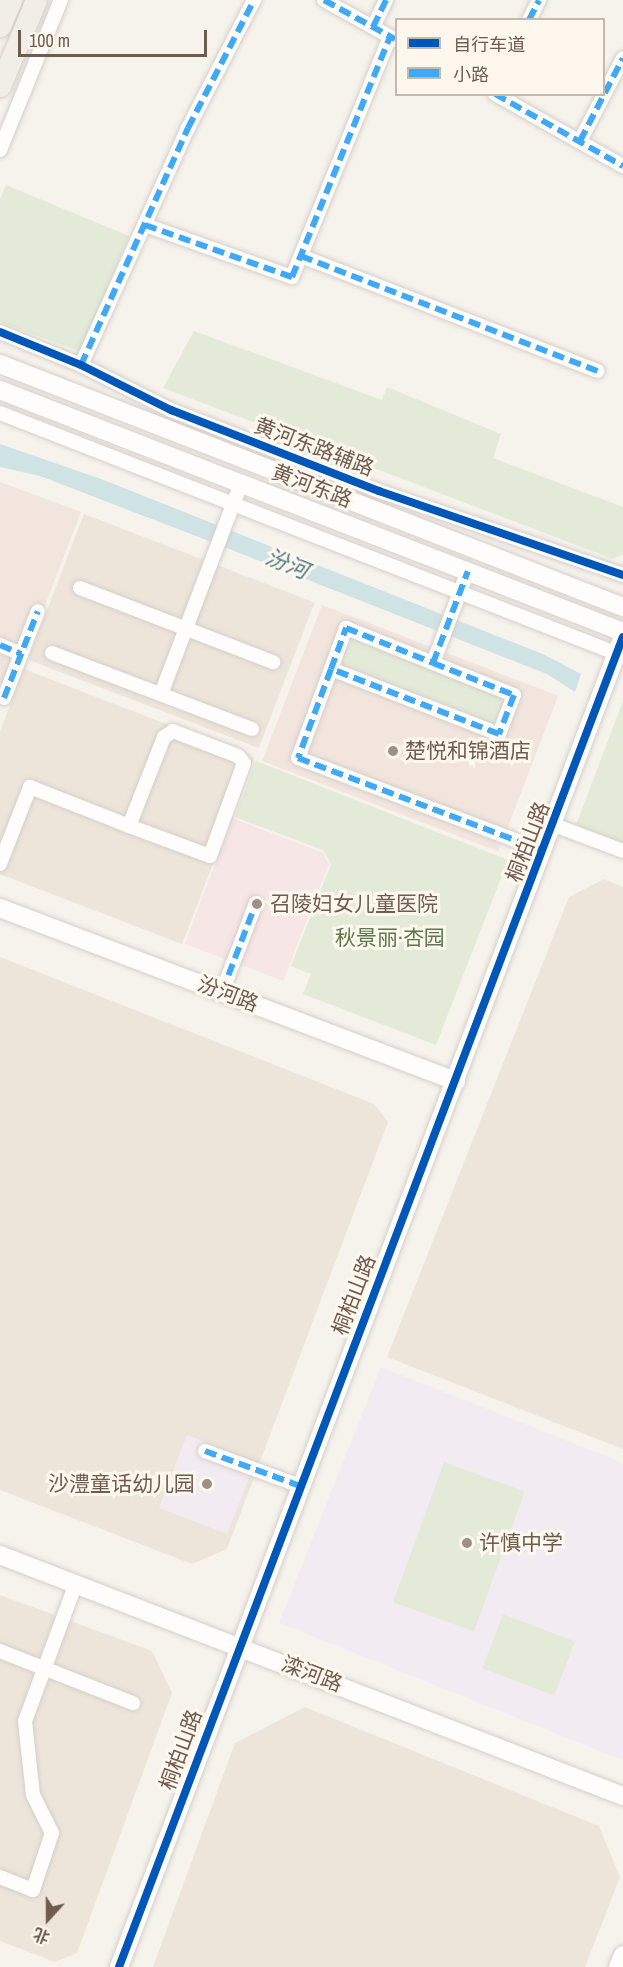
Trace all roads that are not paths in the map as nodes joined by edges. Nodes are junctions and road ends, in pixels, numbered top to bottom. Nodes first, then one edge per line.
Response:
1 (11, 0) edge
2 (36, 0) edge
3 (61, 0) edge
4 (254, 0) edge
5 (324, 0) edge
6 (386, 0) edge
7 (539, 0) edge
8 (530, 18) edge
9 (0, 26) edge
10 (373, 27) junction
11 (393, 38) edge
12 (623, 58) edge
13 (0, 86) edge
14 (605, 93) edge
15 (499, 96) edge
16 (603, 96) edge
17 (580, 141) junction
18 (0, 150) edge
19 (623, 166) edge
20 (145, 225) junction
21 (301, 256) junction
22 (0, 332) edge
23 (0, 364) edge
24 (81, 365) junction
25 (598, 371) dead end
26 (0, 390) edge
27 (0, 413) edge
28 (241, 483) junction
29 (233, 504) junction
30 (468, 572) junction
31 (623, 575) edge
32 (80, 588) dead end
33 (460, 593) junction
34 (623, 607) edge
35 (38, 611) dead end
36 (186, 629) junction
37 (623, 632) edge
38 (0, 645) edge
39 (621, 649) edge
40 (52, 653) dead end
41 (21, 654) junction
42 (273, 662) dead end
43 (433, 663) junction
44 (331, 669) junction
45 (160, 694) junction
46 (4, 698) dead end
47 (252, 729) dead end
48 (554, 825) junction
49 (129, 826) junction
50 (544, 851) junction
51 (623, 851) edge
52 (0, 864) edge
53 (256, 903) dead end
54 (0, 908) edge
55 (222, 992) junction
56 (456, 1081) junction
57 (206, 1451) dead end
58 (300, 1486) junction
59 (0, 1555) edge
60 (76, 1583) junction
61 (239, 1646) junction
62 (0, 1651) edge
63 (45, 1668) junction
64 (133, 1702) dead end
65 (623, 1796) edge
66 (0, 1878) edge
67 (623, 1955) edge
68 (119, 1967) edge
69 (618, 1967) edge

1 - 9 main road
2 - 13 main road
3 - 18 street
4 - 20 street
5 - 10 street
6 - 10 street
7 - 8 street
10 - 11 street
11 - 21 street
12 - 14 street
15 - 17 street
16 - 17 street
17 - 19 street
20 - 21 street
20 - 24 street
21 - 25 street
22 - 24 street, 黄河东路辅路
23 - 34 street, 黄河东路
24 - 31 street, 黄河东路辅路
26 - 28 street, 黄河东路
27 - 29 street
28 - 29 street
28 - 30 street, 黄河东路
29 - 33 street
29 - 36 street
30 - 33 street
30 - 37 street, 黄河东路
32 - 36 street
33 - 39 street
33 - 43 street
35 - 41 street
36 - 42 street
36 - 45 street
38 - 41 street
39 - 48 street, 桐柏山路
40 - 45 street
41 - 46 street
43 - 44 street
43 - 44 street
44 - 50 street
45 - 47 street
48 - 50 street, 桐柏山路
48 - 51 street
49 - 49 street
49 - 52 street
50 - 56 street, 桐柏山路
53 - 55 street
54 - 55 street, 汾河路
55 - 56 street, 汾河路
56 - 58 street, 桐柏山路
57 - 58 street
58 - 61 street, 桐柏山路
59 - 60 street, 滦河路
60 - 61 street, 滦河路
60 - 63 street
61 - 65 street, 滦河路
61 - 68 street, 桐柏山路
62 - 63 street
63 - 64 street
63 - 66 street
67 - 69 street

